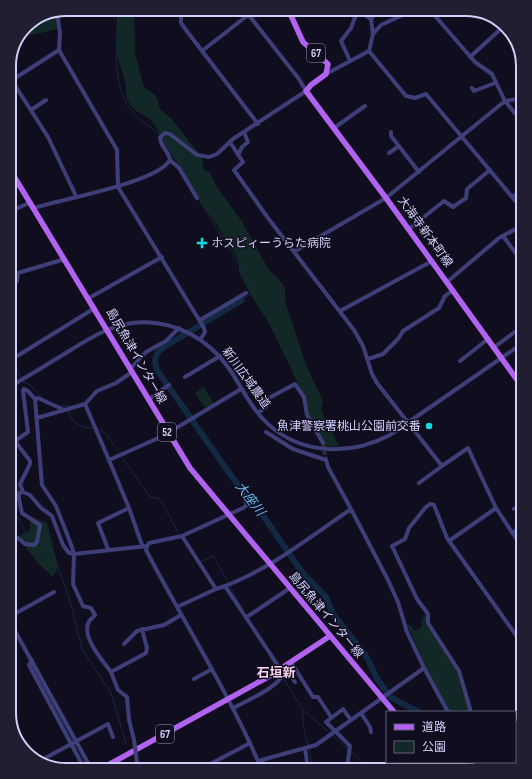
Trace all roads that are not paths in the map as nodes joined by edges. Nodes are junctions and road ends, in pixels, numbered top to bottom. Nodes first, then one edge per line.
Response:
1 (181, 16) edge
2 (247, 16) edge
3 (249, 16) edge
4 (291, 16) edge
5 (355, 16) edge
6 (367, 16) edge
7 (373, 16) edge
8 (401, 16) edge
9 (435, 16) edge
10 (58, 17) edge
11 (371, 19) junction
12 (500, 29) edge
13 (373, 34) junction
14 (59, 50) junction
15 (202, 51) junction
16 (369, 51) junction
17 (470, 57) junction
18 (350, 61) junction
19 (326, 74) junction
20 (16, 75) edge
21 (495, 83) junction
22 (16, 88) edge
23 (472, 88) dead end
24 (306, 91) junction
25 (516, 99) edge
26 (46, 100) dead end
27 (505, 101) junction
28 (365, 106) dead end
29 (31, 110) junction
30 (516, 114) edge
31 (258, 124) junction
32 (334, 128) junction
33 (244, 132) junction
34 (391, 132) dead end
35 (462, 136) junction
36 (230, 142) junction
37 (399, 146) junction
38 (389, 153) dead end
39 (238, 155) junction
40 (170, 160) junction
41 (490, 170) junction
42 (420, 172) junction
43 (16, 179) edge
44 (118, 187) junction
45 (516, 194) edge
46 (76, 196) junction
47 (512, 197) junction
48 (197, 198) dead end
49 (386, 198) junction
50 (516, 202) edge
51 (32, 205) junction
52 (16, 210) edge
53 (409, 229) junction
54 (516, 229) edge
55 (503, 236) junction
56 (294, 251) junction
57 (516, 254) edge
58 (162, 257) junction
59 (65, 259) junction
60 (432, 261) junction
61 (16, 282) edge
62 (447, 282) junction
63 (453, 290) junction
64 (246, 293) dead end
65 (89, 298) junction
66 (95, 308) junction
67 (340, 311) junction
68 (200, 321) junction
69 (179, 328) junction
70 (107, 329) junction
71 (516, 331) edge
72 (488, 339) junction
73 (200, 340) junction
74 (493, 348) junction
75 (516, 348) edge
76 (220, 356) junction
77 (16, 357) edge
78 (501, 358) junction
79 (368, 359) junction
80 (460, 361) dead end
81 (131, 371) junction
82 (185, 377) dead end
83 (516, 378) edge
84 (16, 383) edge
85 (169, 385) dead end
86 (241, 389) junction
87 (35, 398) junction
88 (148, 400) junction
89 (85, 404) junction
90 (62, 409) junction
91 (258, 413) junction
92 (37, 418) junction
93 (408, 423) junction
94 (266, 432) dead end
95 (168, 433) junction
96 (16, 440) edge
97 (322, 443) tunnel mouth
98 (16, 447) edge
99 (109, 460) junction
100 (442, 466) junction
101 (419, 484) dead end
102 (23, 492) junction
103 (242, 493) dead end
104 (129, 508) junction
105 (496, 508) junction
106 (351, 509) junction
107 (228, 514) junction
108 (516, 530) edge
109 (512, 533) junction
110 (182, 536) junction
111 (16, 539) edge
112 (516, 539) edge
113 (449, 541) junction
114 (144, 545) junction
115 (108, 550) junction
116 (74, 554) junction
117 (269, 563) junction
118 (225, 586) junction
119 (290, 588) junction
120 (216, 589) junction
121 (54, 592) dead end
122 (177, 607) junction
123 (16, 613) edge
124 (181, 615) junction
125 (247, 617) junction
126 (142, 629) junction
127 (16, 632) edge
128 (516, 635) edge
129 (330, 636) junction
130 (124, 644) dead end
131 (32, 660) junction
132 (291, 662) junction
133 (283, 668) junction
134 (424, 668) junction
135 (212, 670) junction
136 (111, 672) junction
137 (194, 679) dead end
138 (295, 682) dead end
139 (382, 697) junction
140 (228, 699) junction
141 (233, 708) junction
142 (393, 711) edge
143 (447, 711) edge
144 (471, 711) edge
145 (361, 713) junction
146 (330, 717) junction
147 (351, 720) junction
148 (336, 732) junction
149 (370, 732) dead end
150 (112, 736) dead end
151 (76, 742) junction
152 (250, 743) junction
153 (71, 745) junction
154 (305, 748) junction
155 (46, 758) edge
156 (258, 761) joint
157 (81, 763) edge
158 (88, 763) edge
159 (112, 763) edge
160 (137, 763) edge
161 (213, 763) edge
162 (307, 763) edge
163 (348, 763) edge

1 - 15 street
2 - 15 street
3 - 24 street
4 - 19 main road, 67
5 - 18 street
6 - 11 street
7 - 11 street
8 - 13 street
9 - 17 street
10 - 14 street
11 - 13 street
12 - 17 street
13 - 16 street
14 - 20 street
14 - 44 street
15 - 31 street
16 - 18 street
16 - 35 street
17 - 21 street
18 - 19 street
19 - 24 main road, 67
21 - 23 street
21 - 27 street
22 - 29 street
24 - 31 street
24 - 32 main road, 大海寺新本町線
25 - 27 street
26 - 29 street
27 - 30 street
27 - 35 street
28 - 32 street
29 - 46 street
31 - 33 street
32 - 49 main road, 大海寺新本町線
33 - 36 street
33 - 39 street
34 - 37 street
35 - 41 street
35 - 42 street
36 - 39 street
36 - 40 street
37 - 38 street
37 - 42 street
39 - 56 street
40 - 44 street
40 - 48 street
41 - 47 street
41 - 53 street
42 - 49 street
43 - 51 main road, 島尻魚津インター線 / 52
44 - 46 street
44 - 58 street
45 - 47 street
46 - 51 street
47 - 50 street
49 - 53 main road, 大海寺新本町線
49 - 56 street
51 - 52 street
51 - 59 main road, 島尻魚津インター線 / 52
53 - 60 main road, 大海寺新本町線
54 - 55 street
55 - 57 street
55 - 62 street
56 - 67 street
58 - 65 street
58 - 68 street
59 - 61 street
59 - 65 main road, 島尻魚津インター線 / 52
60 - 62 main road, 大海寺新本町線
60 - 67 street
62 - 63 main road, 大海寺新本町線
63 - 72 main road, 大海寺新本町線
63 - 79 street
64 - 68 street
65 - 66 main road, 島尻魚津インター線 / 52
66 - 70 main road, 島尻魚津インター線 / 52
66 - 77 street
67 - 79 street
68 - 73 street
69 - 70 street, 新川広域農道
69 - 73 street, 新川広域農道
69 - 81 street
70 - 81 main road, 島尻魚津インター線 / 52
70 - 84 street, 新川広域農道
71 - 74 street
72 - 74 main road, 大海寺新本町線
72 - 80 street
73 - 76 street, 新川広域農道
74 - 78 main road, 大海寺新本町線
75 - 78 street, 新川広域農道
76 - 82 street
76 - 86 street, 新川広域農道
78 - 83 main road, 大海寺新本町線
78 - 93 street, 新川広域農道
79 - 93 street
81 - 88 main road, 島尻魚津インター線 / 52
81 - 89 street
85 - 88 street
86 - 91 street, 新川広域農道
86 - 95 street
87 - 90 street
87 - 92 street
87 - 96 street
88 - 95 main road, 島尻魚津インター線 / 52
89 - 90 street
89 - 99 street
90 - 92 street
91 - 93 street, 新川広域農道
91 - 97 street
92 - 116 street
93 - 100 street
94 - 106 street
95 - 99 street
95 - 107 main road, 島尻魚津インター線 / 52
98 - 102 street
99 - 104 street
100 - 101 street
100 - 105 street
102 - 111 street
102 - 116 street
103 - 107 street
104 - 114 street
104 - 115 street
105 - 109 street
105 - 113 street
106 - 117 street
106 - 134 street
107 - 110 street
107 - 117 main road, 島尻魚津インター線 / 52
108 - 109 street
109 - 112 street
110 - 114 street
110 - 120 street
113 - 128 street
113 - 144 street
114 - 115 street
114 - 122 street
115 - 116 street
116 - 136 street
117 - 118 street
117 - 119 main road, 島尻魚津インター線 / 52
118 - 120 street
118 - 125 street
119 - 125 street
119 - 129 main road, 島尻魚津インター線 / 52
120 - 122 street
121 - 123 street
122 - 124 street
124 - 126 street
124 - 135 street
125 - 133 street
126 - 130 street
126 - 136 street
127 - 131 street
129 - 132 main road, 67
129 - 139 main road, 島尻魚津インター線 / 52
131 - 151 street
131 - 153 street
132 - 133 main road, 67
132 - 146 street
133 - 138 street
133 - 140 main road, 67
133 - 141 street
134 - 139 street
134 - 143 street
135 - 137 street
135 - 140 street
136 - 160 street, bridge
139 - 142 main road, 島尻魚津インター線 / 52
139 - 145 street
140 - 141 street
140 - 159 main road, 67
141 - 152 street
145 - 147 street
145 - 149 street
146 - 147 street
146 - 148 street
147 - 148 street
148 - 154 street
148 - 163 street
150 - 151 street
151 - 153 street
151 - 158 street
152 - 156 street
152 - 161 street
153 - 155 street
153 - 157 street
154 - 156 street
154 - 162 street

